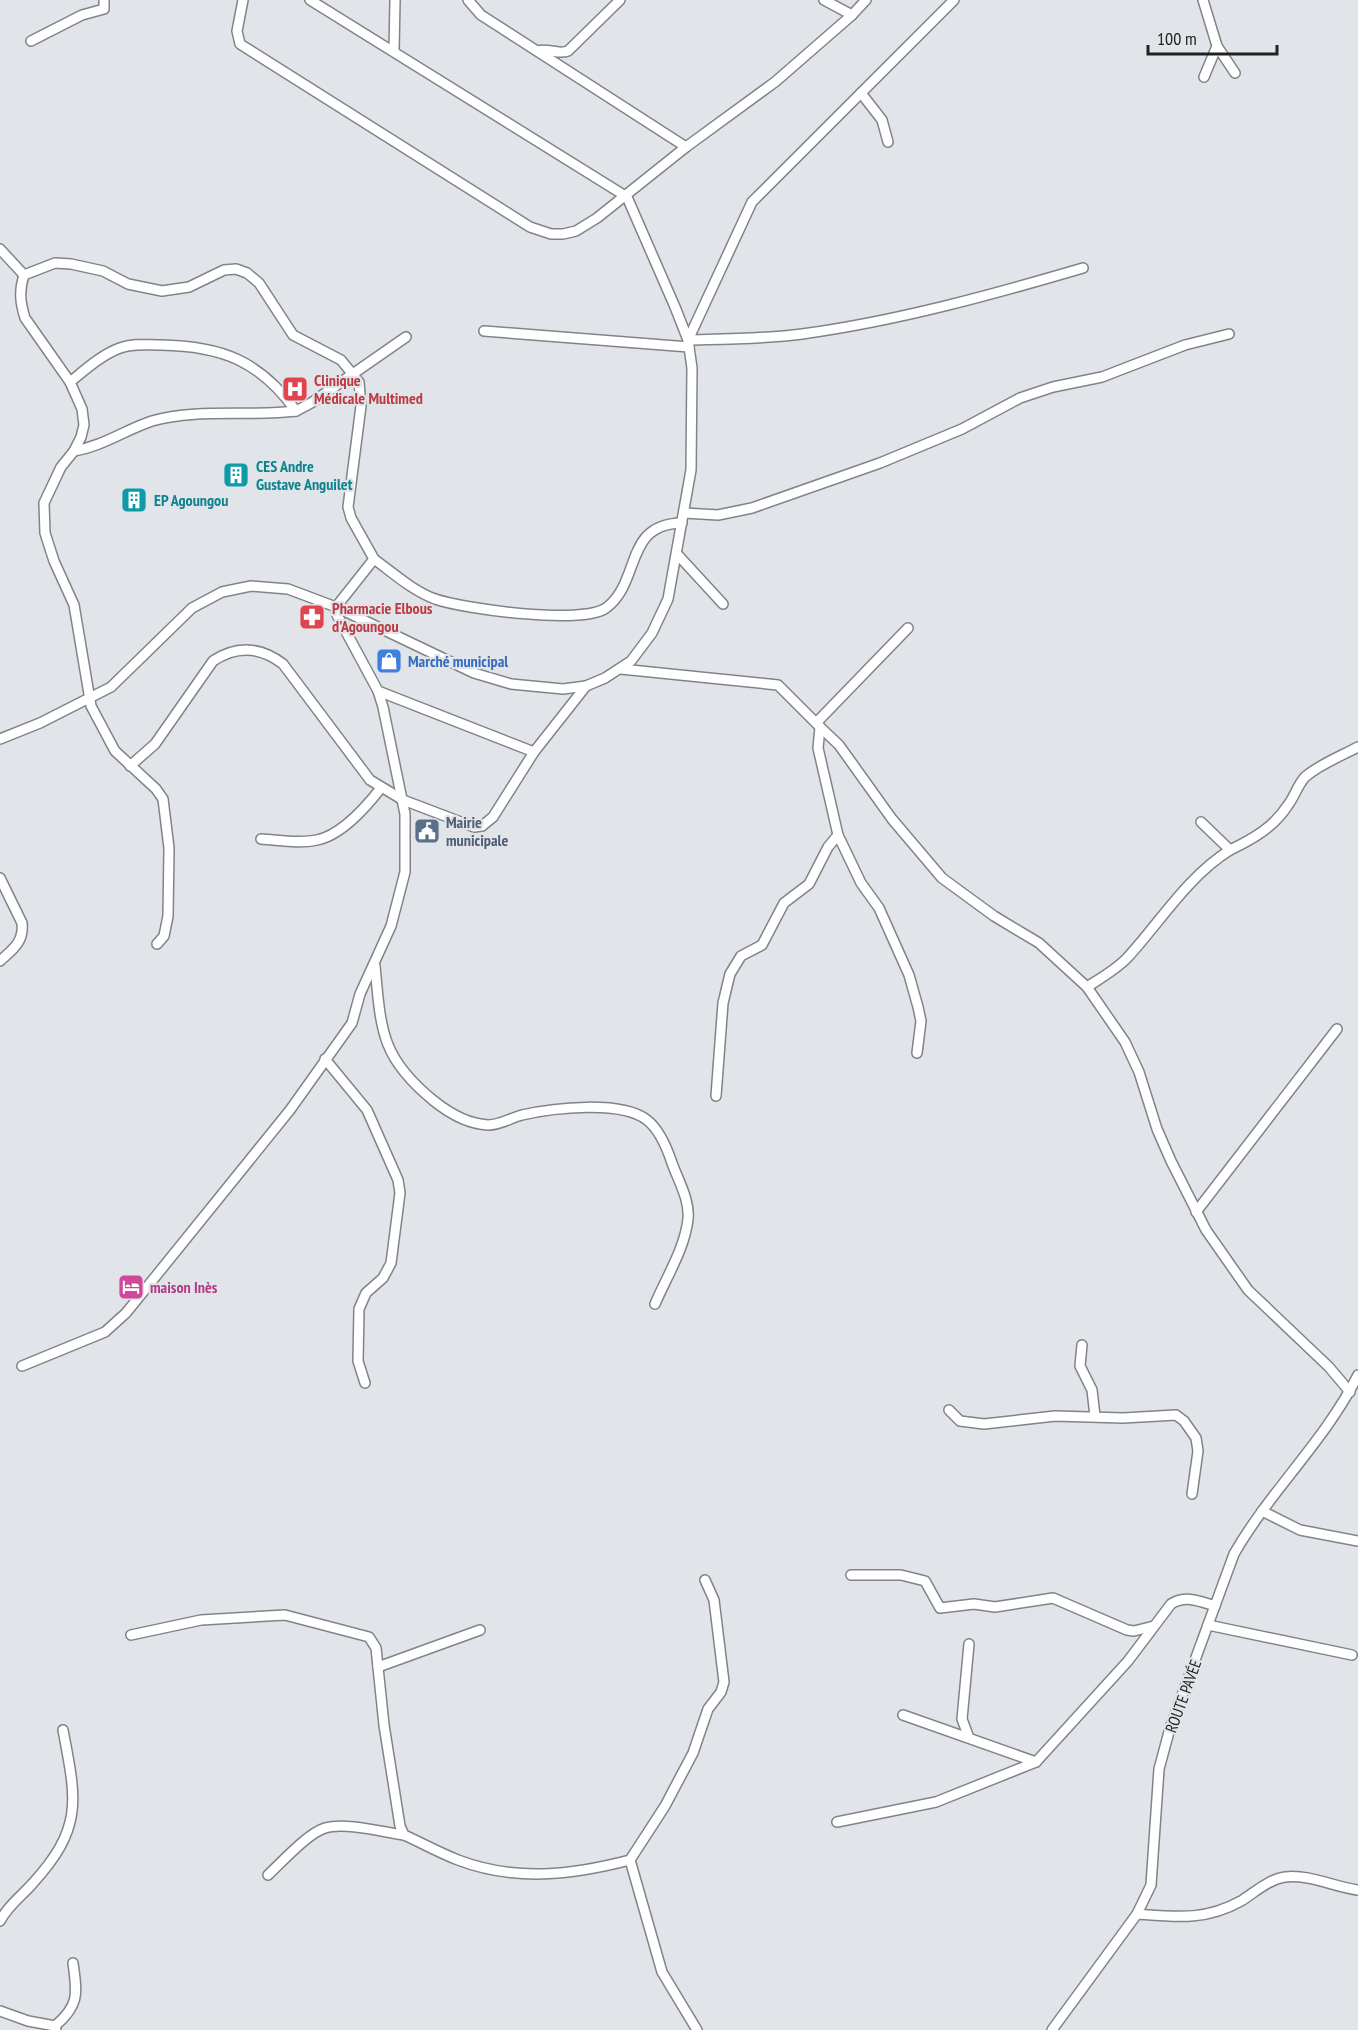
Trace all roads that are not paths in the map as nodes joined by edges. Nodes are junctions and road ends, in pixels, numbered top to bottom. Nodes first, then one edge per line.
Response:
1 (104, 0) edge
2 (243, 0) edge
3 (310, 0) edge
4 (395, 0) edge
5 (468, 0) edge
6 (620, 0) edge
7 (824, 0) edge
8 (866, 0) edge
9 (954, 0) edge
10 (1203, 0) edge
11 (852, 15) junction
12 (31, 41) dead end
13 (1217, 46) junction
14 (394, 50) junction
15 (538, 51) junction
16 (1235, 73) dead end
17 (1204, 77) dead end
18 (861, 93) junction
19 (888, 142) dead end
20 (686, 147) junction
21 (627, 197) junction
22 (0, 249) edge
23 (1083, 268) dead end
24 (24, 275) junction
25 (484, 331) dead end
26 (1229, 334) dead end
27 (406, 337) dead end
28 (689, 344) junction
29 (353, 374) junction
30 (70, 382) junction
31 (296, 411) junction
32 (74, 451) junction
33 (683, 518) junction
34 (677, 554) junction
35 (374, 559) junction
36 (723, 604) dead end
37 (336, 607) junction
38 (908, 628) dead end
39 (621, 669) junction
40 (586, 686) junction
41 (378, 691) junction
42 (89, 699) junction
43 (819, 724) junction
44 (0, 739) edge
45 (1358, 747) edge
46 (534, 752) junction
47 (130, 766) junction
48 (381, 788) junction
49 (403, 800) junction
50 (1201, 822) dead end
51 (838, 835) junction
52 (261, 839) dead end
53 (1230, 850) junction
54 (0, 878) edge
55 (157, 944) dead end
56 (0, 961) edge
57 (375, 966) junction
58 (1087, 987) junction
59 (1337, 1029) dead end
60 (917, 1053) dead end
61 (325, 1059) junction
62 (716, 1096) dead end
63 (1196, 1212) junction
64 (655, 1304) dead end
65 (1082, 1345) dead end
66 (22, 1366) dead end
67 (1358, 1375) edge
68 (365, 1383) dead end
69 (1350, 1392) junction
70 (949, 1410) dead end
71 (1095, 1416) junction
72 (1192, 1494) dead end
73 (1263, 1511) junction
74 (1358, 1541) edge
75 (851, 1575) dead end
76 (705, 1580) dead end
77 (1215, 1606) junction
78 (1208, 1625) junction
79 (1154, 1626) junction
80 (480, 1630) dead end
81 (131, 1635) dead end
82 (969, 1644) dead end
83 (1352, 1655) dead end
84 (378, 1667) junction
85 (903, 1714) dead end
86 (63, 1730) dead end
87 (969, 1738) junction
88 (1036, 1762) junction
89 (837, 1822) dead end
90 (404, 1835) junction
91 (630, 1860) junction
92 (268, 1875) dead end
93 (1358, 1890) edge
94 (1137, 1914) junction
95 (0, 1921) edge
96 (73, 1963) dead end
97 (0, 2011) edge
98 (56, 2028) edge
99 (697, 2030) edge
100 (1052, 2030) edge

1 - 12 street
2 - 21 street
3 - 14 street
4 - 14 street
5 - 15 street
6 - 15 street
7 - 11 street
8 - 11 street
9 - 18 street
10 - 13 street
11 - 20 street
13 - 16 street
13 - 17 street
14 - 21 street
15 - 20 street
18 - 19 street
18 - 28 street
20 - 21 street
21 - 28 street
22 - 24 street
23 - 28 street
24 - 29 street
24 - 30 street
25 - 28 street
26 - 33 street
27 - 29 street
28 - 33 street
29 - 31 street
29 - 35 street
30 - 31 street
30 - 32 street
31 - 32 street
32 - 42 street
33 - 34 street
33 - 35 street
34 - 36 street
34 - 39 street
35 - 37 street
37 - 40 street
37 - 41 street
37 - 42 street
38 - 43 street
39 - 40 street
39 - 43 street
40 - 46 street
41 - 46 street
41 - 49 street
42 - 44 street
42 - 47 street
43 - 51 street
43 - 58 street
45 - 53 street
46 - 49 street
47 - 48 street
47 - 55 street
48 - 49 street
48 - 52 street
49 - 57 street
50 - 53 street
51 - 60 street
51 - 62 street
53 - 58 street
54 - 56 street
57 - 61 street
57 - 64 street
58 - 63 street
59 - 63 street
61 - 66 street
61 - 68 street
63 - 69 street
65 - 71 street
67 - 69 street, ROUTE PAVÉE
69 - 73 street, ROUTE PAVÉE
70 - 71 street
71 - 72 street
73 - 74 street
73 - 77 street, ROUTE PAVÉE
75 - 79 street
76 - 91 street
77 - 78 street, ROUTE PAVÉE
77 - 79 street
78 - 83 street
78 - 94 street, ROUTE PAVÉE
79 - 88 street
80 - 84 street
81 - 84 street
82 - 87 street
84 - 90 street
85 - 87 street
86 - 95 street
87 - 88 street
88 - 89 street
90 - 91 street
90 - 92 street
91 - 99 street
93 - 94 street
94 - 100 street, ROUTE PAVÉE
96 - 98 street
97 - 98 street

